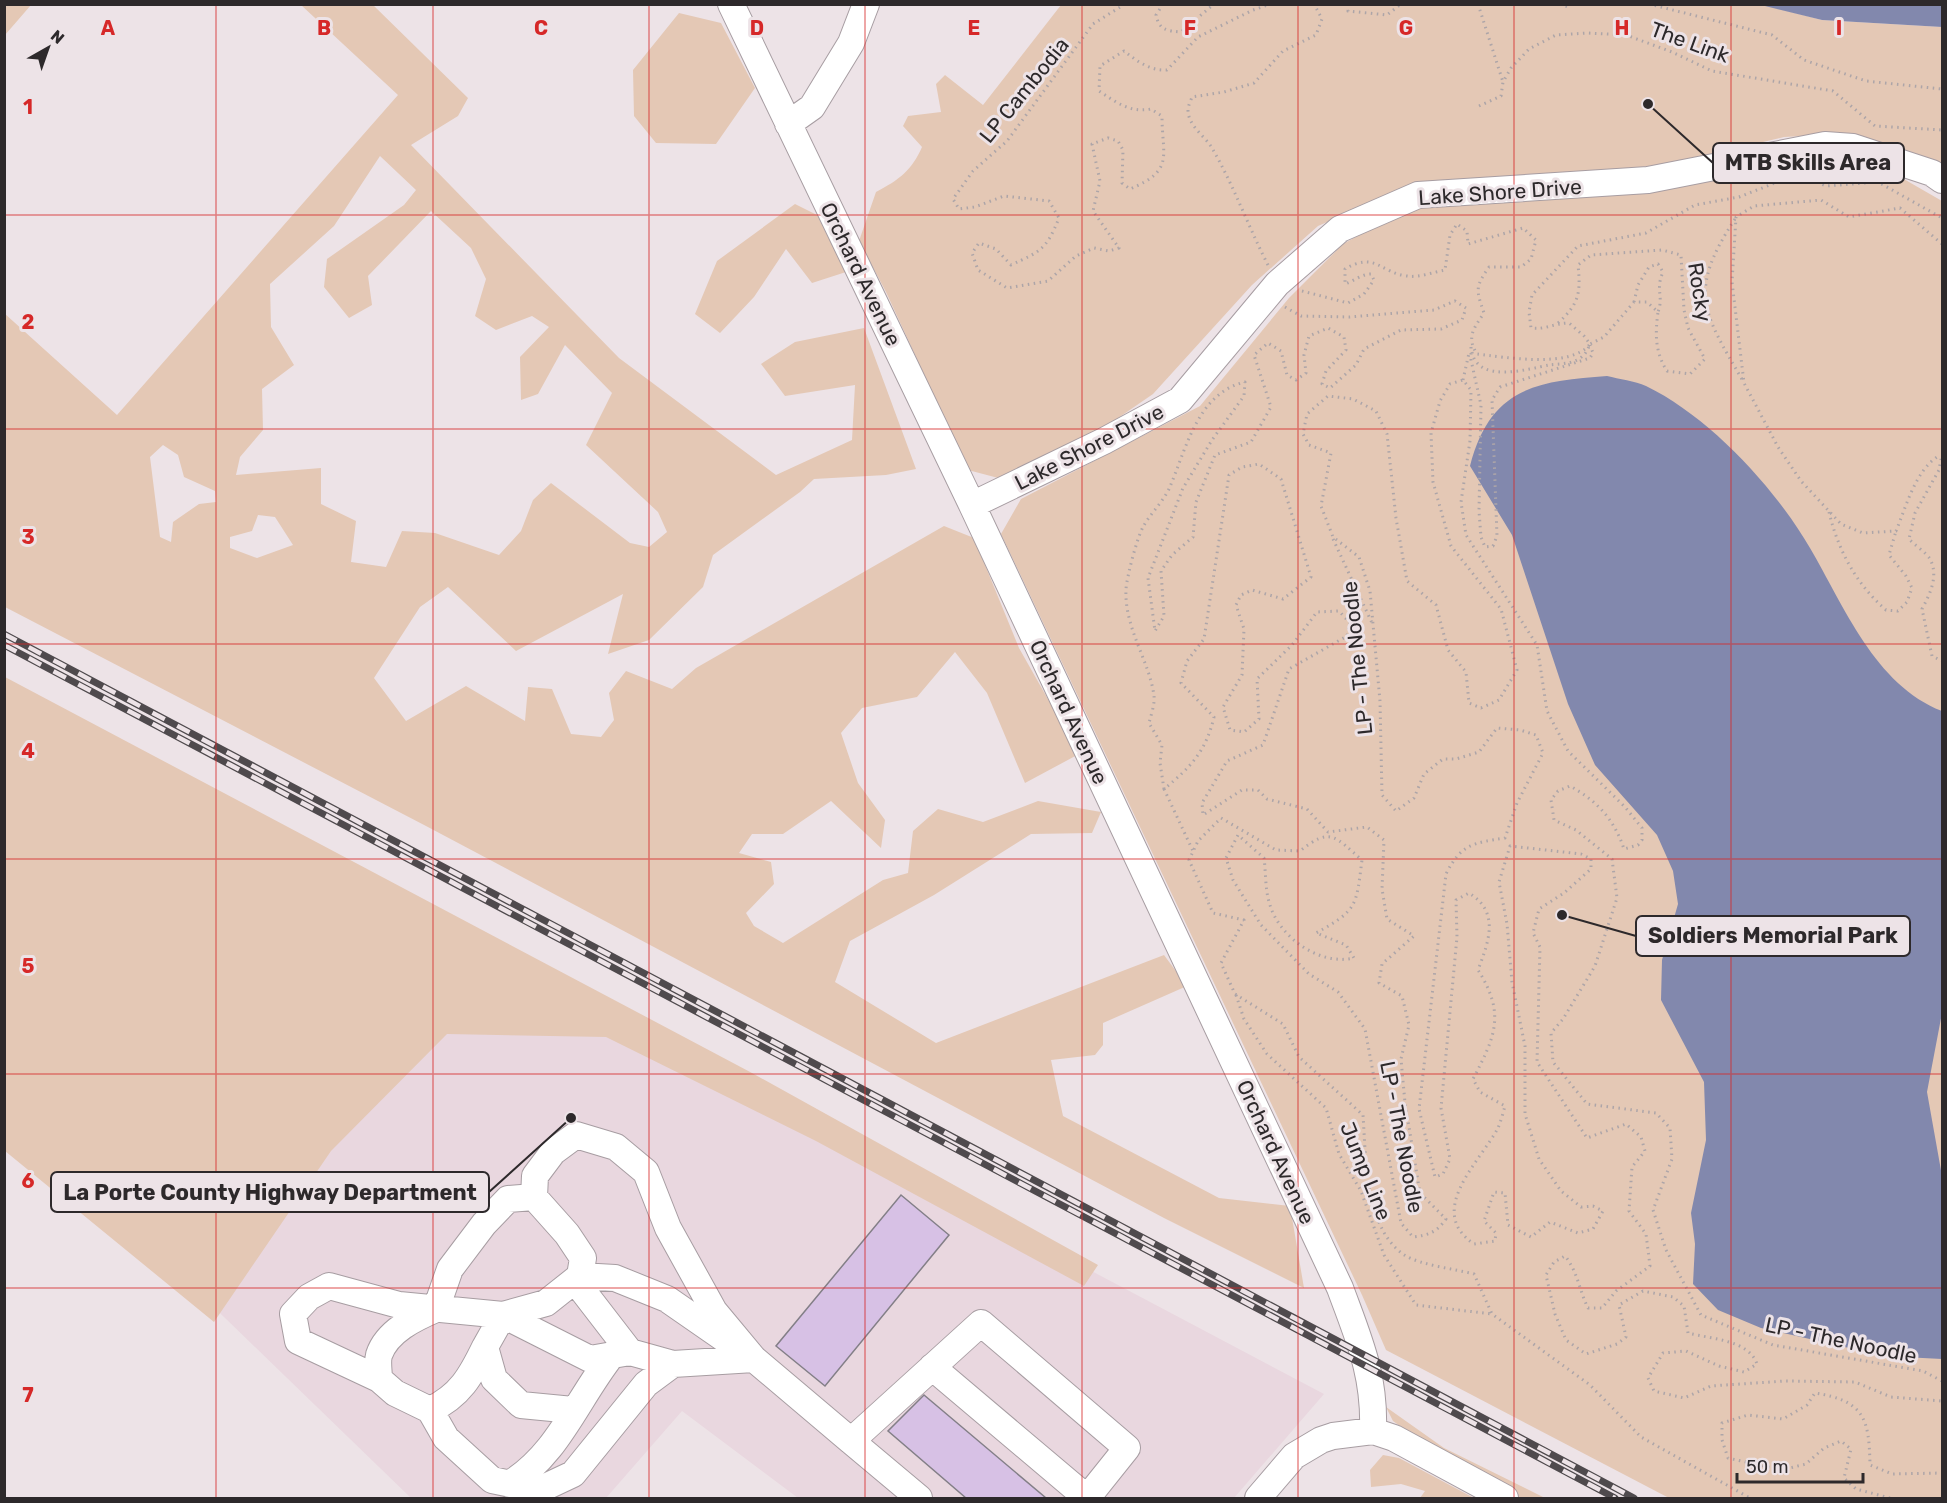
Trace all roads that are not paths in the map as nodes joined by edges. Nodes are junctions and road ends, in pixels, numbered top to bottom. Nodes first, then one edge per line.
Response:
1 (866, 4) edge
2 (734, 6) edge
3 (788, 124) junction
4 (1942, 180) edge
5 (972, 505) junction
6 (534, 1197) junction
7 (579, 1276) junction
8 (436, 1309) junction
9 (503, 1315) junction
10 (484, 1347) junction
11 (621, 1353) junction
12 (754, 1359) junction
13 (673, 1364) junction
14 (932, 1367) junction
15 (379, 1379) junction
16 (430, 1410) junction
17 (573, 1410) junction
18 (1374, 1431) junction
19 (851, 1441) junction
20 (509, 1484) junction
21 (919, 1498) edge
22 (1087, 1498) edge
23 (1258, 1498) edge
24 (1505, 1498) edge

1 - 3 street
2 - 3 street, Orchard Avenue
3 - 5 street, Orchard Avenue
4 - 5 street, Lake Shore Drive
5 - 18 street, Orchard Avenue
6 - 7 street
6 - 8 street
6 - 12 street
7 - 9 street
7 - 11 street
7 - 12 street
8 - 9 street
8 - 15 street
8 - 15 street
9 - 10 street
9 - 11 street
10 - 16 street
10 - 17 street
11 - 13 street
11 - 17 street
12 - 13 street
12 - 19 street
13 - 20 street
14 - 19 street
14 - 22 street
14 - 22 street
15 - 16 street
16 - 20 street
17 - 20 street
18 - 23 street
18 - 24 street
19 - 21 street

